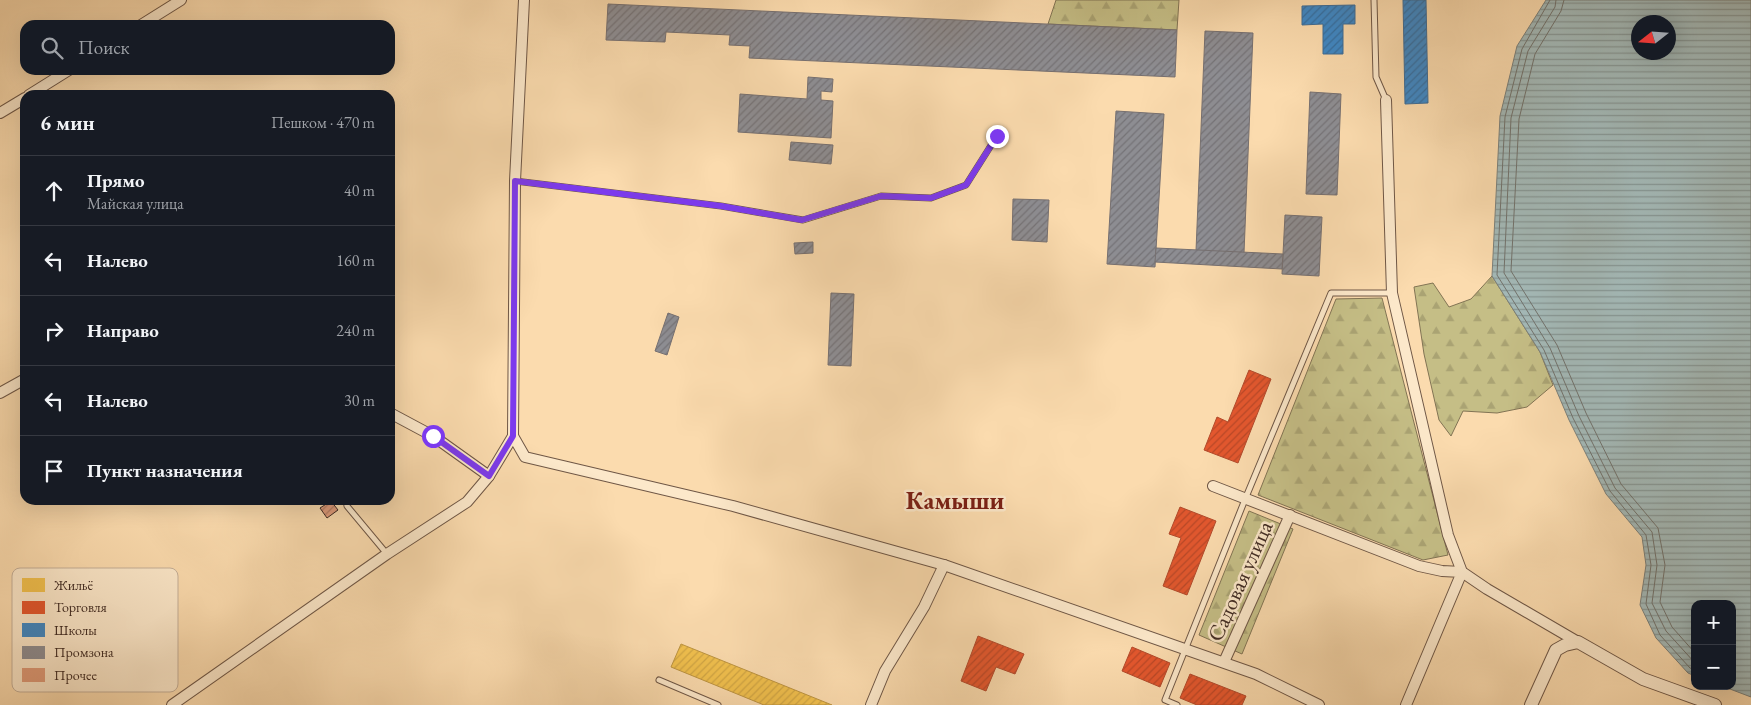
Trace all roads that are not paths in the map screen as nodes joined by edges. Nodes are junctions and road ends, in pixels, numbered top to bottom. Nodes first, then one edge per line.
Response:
1 (181, 0) edge
2 (524, 0) edge
3 (1374, 0) edge
4 (149, 20) edge
5 (61, 75) edge
6 (37, 90) edge
7 (1386, 100) joint
8 (20, 101) edge
9 (0, 113) edge
10 (997, 136) dead end
11 (515, 181) junction
12 (1392, 293) junction
13 (20, 382) edge
14 (0, 393) edge
15 (395, 416) edge
16 (513, 436) junction
17 (489, 476) junction
18 (1213, 486) dead end
19 (1246, 497) junction
20 (347, 505) edge
21 (1290, 515) junction
22 (387, 554) junction
23 (944, 565) junction
24 (1462, 572) junction
25 (1578, 642) junction
26 (1185, 649) junction
27 (1224, 662) junction
28 (659, 680) dead end
29 (172, 705) edge
30 (718, 705) edge
31 (871, 705) edge
32 (1177, 705) edge
33 (1319, 705) edge
34 (1406, 705) edge
35 (1531, 705) edge
36 (1716, 705) edge

1 - 4 street
2 - 11 street
3 - 7 lane
5 - 6 street
7 - 12 street
8 - 9 street
10 - 11 lane
11 - 16 street
12 - 19 lane
12 - 24 street
13 - 14 street
15 - 17 street
16 - 17 street
16 - 23 street
17 - 22 street
18 - 19 street
19 - 21 street
19 - 26 lane
20 - 22 lane
21 - 24 street
21 - 27 street, Садовая улица
22 - 29 street
23 - 26 street
23 - 31 street
24 - 25 street
24 - 34 street
25 - 35 street
25 - 36 street
26 - 27 street
26 - 32 lane
27 - 33 street
28 - 30 lane

